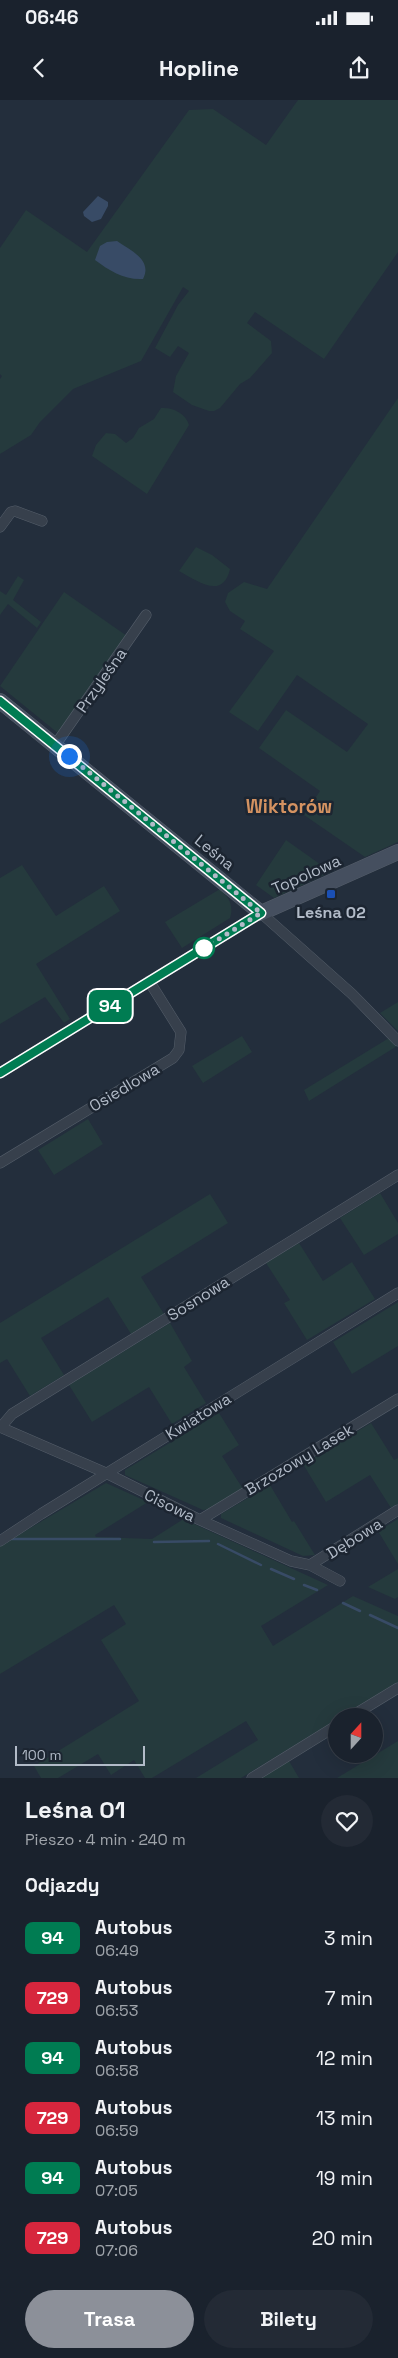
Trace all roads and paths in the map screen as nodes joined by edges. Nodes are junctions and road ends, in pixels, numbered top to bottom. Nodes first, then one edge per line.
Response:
1 (42, 521) dead end
2 (0, 527) edge
3 (146, 615) dead end
4 (0, 701) edge
5 (56, 744) junction
6 (398, 852) edge
7 (261, 913) junction
8 (149, 982) junction
9 (398, 1041) edge
10 (0, 1073) edge
11 (0, 1163) edge
12 (398, 1174) edge
13 (398, 1293) edge
14 (398, 1399) edge
15 (1, 1427) edge
16 (106, 1473) junction
17 (398, 1510) edge
18 (200, 1520) junction
19 (0, 1541) edge
20 (310, 1565) junction
21 (340, 1581) dead end
22 (398, 1688) edge
23 (365, 1708) edge
24 (328, 1731) edge
25 (252, 1778) edge

1 - 2 street
3 - 5 street, Przyleśna
4 - 5 street, Leśna
5 - 7 street, Leśna
6 - 7 street, Topolowa
7 - 8 street, Topolowa
7 - 9 street, Leśna
8 - 10 street, Topolowa
8 - 11 street, Osiedlowa
12 - 15 street, Sosnowa
13 - 16 street, Kwiatowa
14 - 18 street, Brzozowy Lasek
15 - 16 street, Cisowa
16 - 18 street, Cisowa
16 - 19 street, Kwiatowa
17 - 20 street, Dębowa
18 - 20 street, Cisowa
20 - 21 street, Cisowa
22 - 23 street
24 - 25 street

